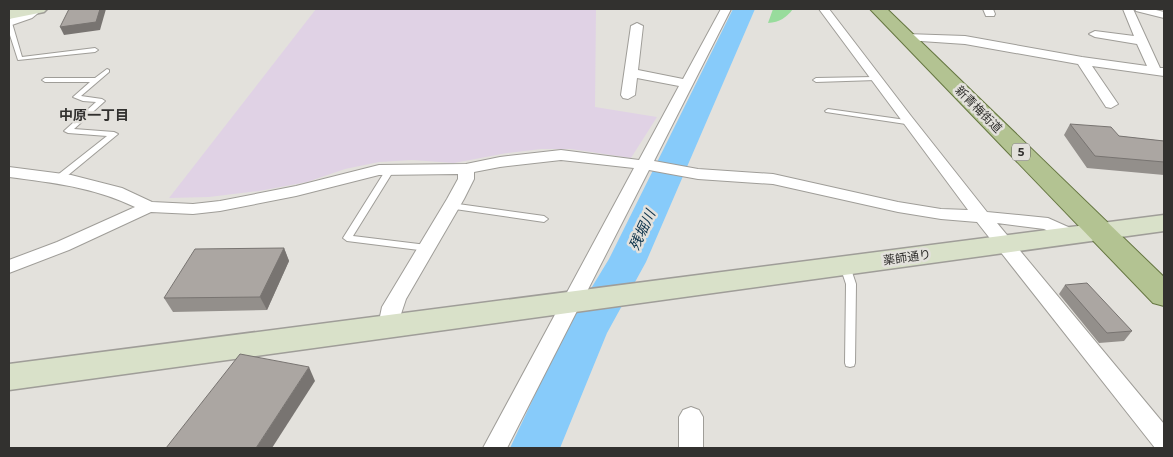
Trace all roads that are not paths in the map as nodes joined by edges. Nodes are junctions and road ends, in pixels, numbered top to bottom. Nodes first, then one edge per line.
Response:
1 (38, 9) edge
2 (726, 9) edge
3 (824, 9) edge
4 (878, 9) edge
5 (1128, 9) edge
6 (1140, 9) edge
7 (9, 14) edge
8 (1164, 15) edge
9 (9, 23) edge
10 (637, 26) dead end
11 (1094, 34) dead end
12 (906, 37) junction
13 (1143, 41) junction
14 (95, 50) dead end
15 (1082, 61) junction
16 (107, 71) dead end
17 (1159, 71) edge
18 (631, 73) junction
19 (874, 79) junction
20 (45, 80) dead end
21 (95, 80) junction
22 (816, 80) dead end
23 (686, 83) junction
24 (628, 95) dead end
25 (1111, 104) dead end
26 (828, 111) dead end
27 (906, 122) junction
28 (648, 165) junction
29 (466, 169) junction
30 (390, 170) junction
31 (9, 172) edge
32 (58, 178) junction
33 (451, 206) junction
34 (149, 207) junction
35 (981, 218) junction
36 (544, 219) dead end
37 (1164, 222) edge
38 (1101, 231) junction
39 (1068, 234) junction
40 (1002, 244) junction
41 (427, 248) junction
42 (9, 266) edge
43 (845, 266) junction
44 (1164, 295) edge
45 (576, 302) junction
46 (388, 326) junction
47 (850, 364) dead end
48 (9, 376) edge
49 (691, 417) dead end
50 (1164, 441) edge
51 (495, 448) edge
52 (691, 448) edge

1 - 7 street
1 - 9 street
2 - 23 street
3 - 19 street
4 - 12 main road, 新青梅街道 / 5
5 - 13 street
6 - 8 street
9 - 14 lane
10 - 18 street
11 - 13 street
12 - 15 street
12 - 38 main road, 新青梅街道 / 5
13 - 17 street
15 - 17 street
15 - 25 street
16 - 21 lane
18 - 23 street
18 - 24 street
19 - 22 lane
19 - 27 street
20 - 21 lane
21 - 32 lane
23 - 28 street
26 - 27 lane
27 - 35 street
28 - 29 street
28 - 35 street
28 - 45 street
29 - 30 street
29 - 33 street
30 - 34 street
30 - 41 lane
31 - 32 street
32 - 34 street
33 - 36 lane
33 - 41 street
34 - 42 street
35 - 39 street
35 - 40 street
37 - 38 street, 薬師通り
38 - 39 street, 薬師通り
38 - 44 main road, 新青梅街道 / 5
39 - 40 street, 薬師通り
40 - 43 street, 薬師通り
40 - 50 street
41 - 46 street
43 - 45 street, 薬師通り
43 - 47 lane
45 - 46 street, 薬師通り
45 - 51 street
46 - 48 street, 薬師通り
49 - 52 street

